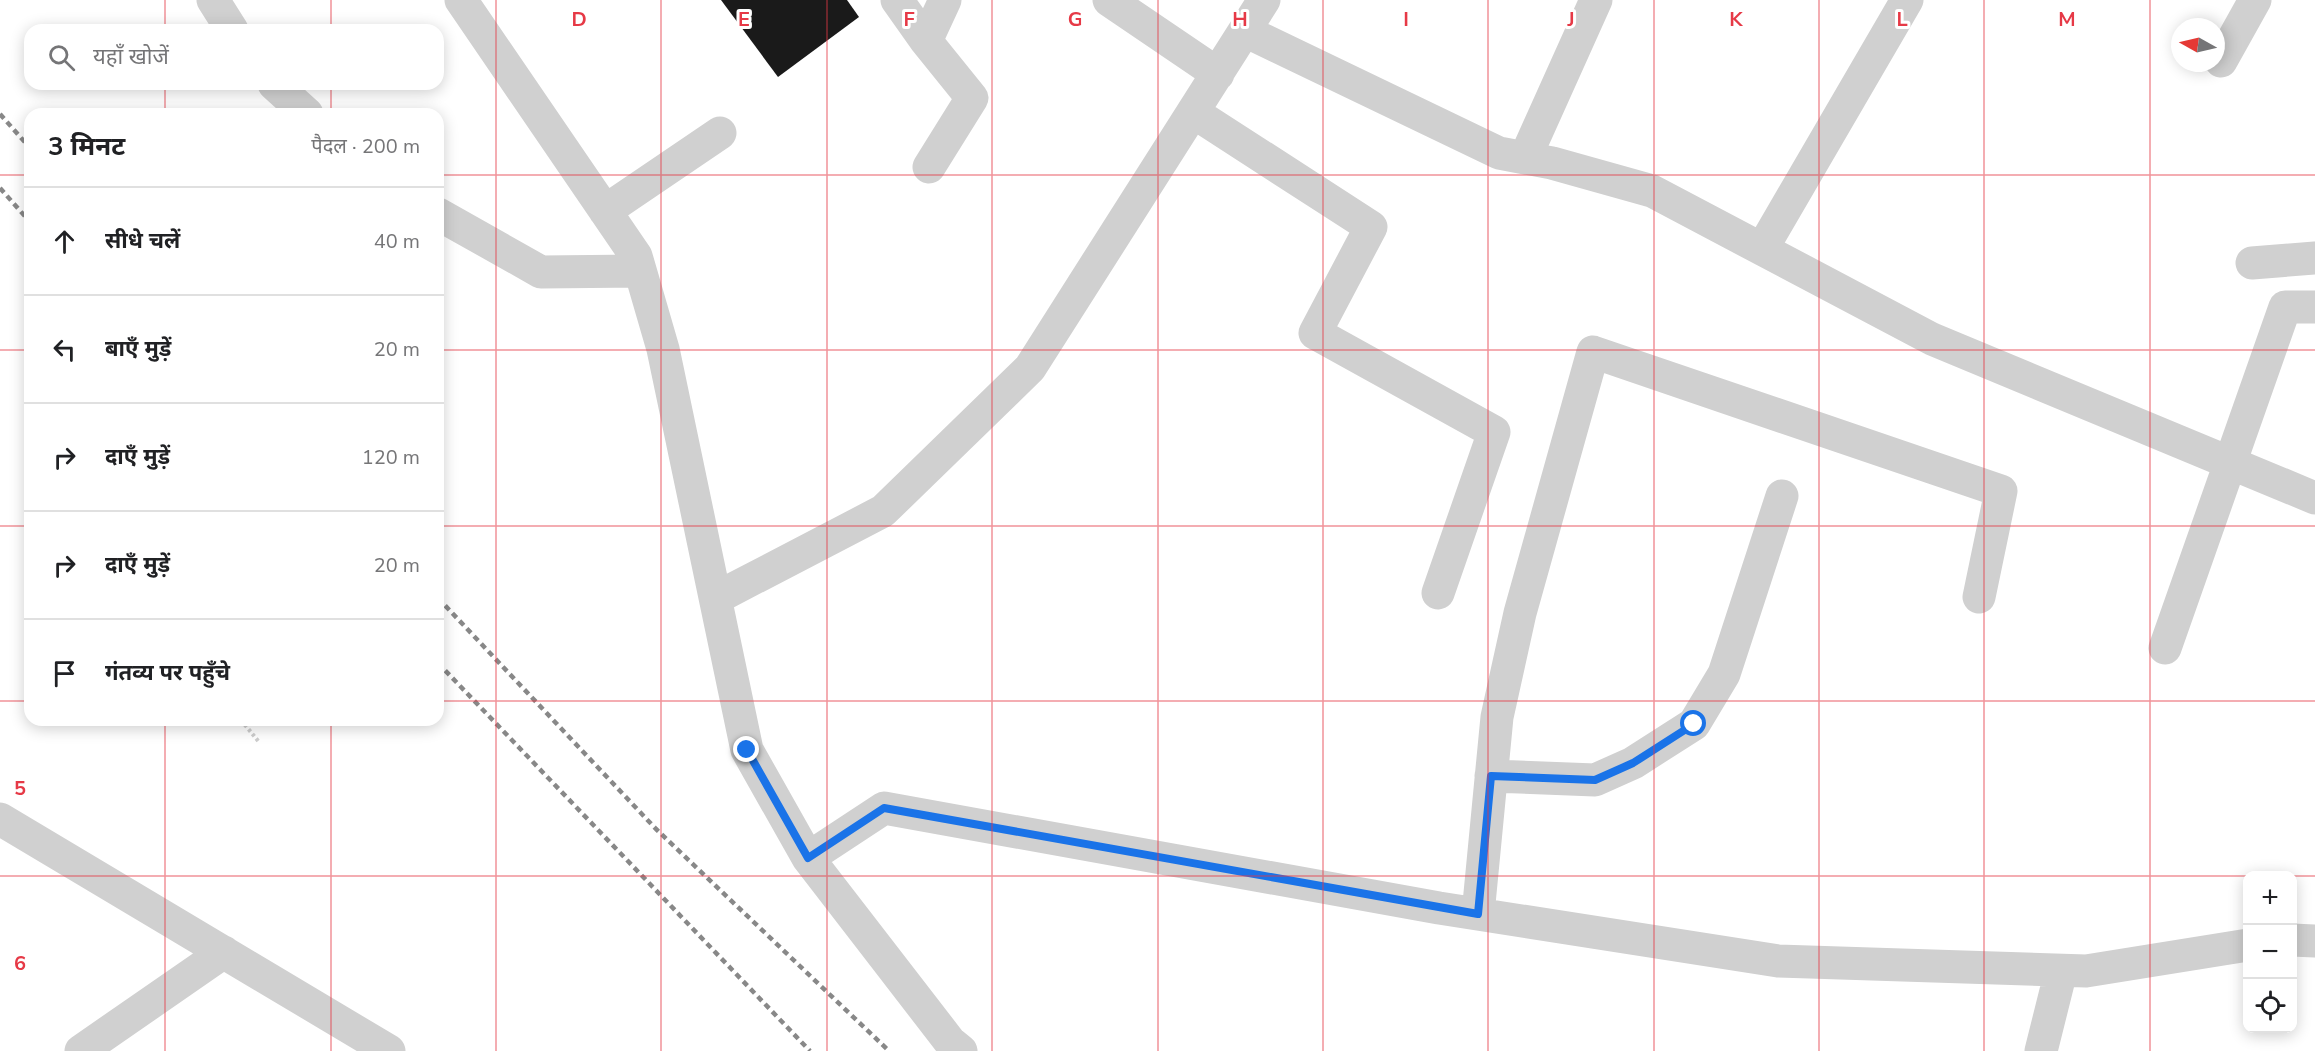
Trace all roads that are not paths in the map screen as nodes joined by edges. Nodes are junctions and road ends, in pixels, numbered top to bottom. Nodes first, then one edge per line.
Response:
1 (213, 0) edge
2 (461, 0) edge
3 (897, 0) edge
4 (945, 0) edge
5 (1110, 0) edge
6 (1264, 0) edge
7 (1596, 0) edge
8 (1906, 0) edge
9 (2255, 0) edge
10 (228, 24) edge
11 (1245, 31) junction
12 (926, 41) junction
13 (2225, 54) edge
14 (1218, 74) junction
15 (281, 90) edge
16 (300, 108) edge
17 (1193, 112) junction
18 (720, 133) dead end
19 (1525, 158) junction
20 (929, 167) dead end
21 (605, 211) junction
22 (444, 217) edge
23 (1762, 249) junction
24 (2315, 258) edge
25 (2252, 263) dead end
26 (640, 271) junction
27 (2315, 307) edge
28 (2230, 463) junction
29 (1782, 496) dead end
30 (2315, 498) edge
31 (1438, 592) dead end
32 (1979, 597) dead end
33 (716, 598) junction
34 (2165, 648) dead end
35 (1491, 776) junction
36 (0, 819) edge
37 (808, 858) junction
38 (1478, 914) junction
39 (2297, 940) edge
40 (2315, 941) edge
41 (2243, 946) edge
42 (224, 952) junction
43 (2061, 971) junction
44 (81, 1051) edge
45 (389, 1051) edge
46 (961, 1051) edge
47 (2041, 1051) edge

1 - 10 street
2 - 21 street
3 - 12 street
4 - 12 street
5 - 14 street
6 - 11 street
7 - 19 street
8 - 23 street
9 - 13 street
11 - 14 street
11 - 19 street
12 - 20 street
14 - 17 street
15 - 16 street
17 - 31 street
17 - 33 street
18 - 21 street
19 - 23 street
21 - 26 street
22 - 26 street
23 - 28 street
24 - 25 street
26 - 33 street
27 - 28 street
28 - 30 street
28 - 34 street
29 - 35 street
32 - 35 street
33 - 37 street
35 - 38 street
36 - 42 street
37 - 38 street
37 - 46 street
38 - 43 street
39 - 40 street
41 - 43 street
42 - 44 street
42 - 45 street
43 - 47 street

